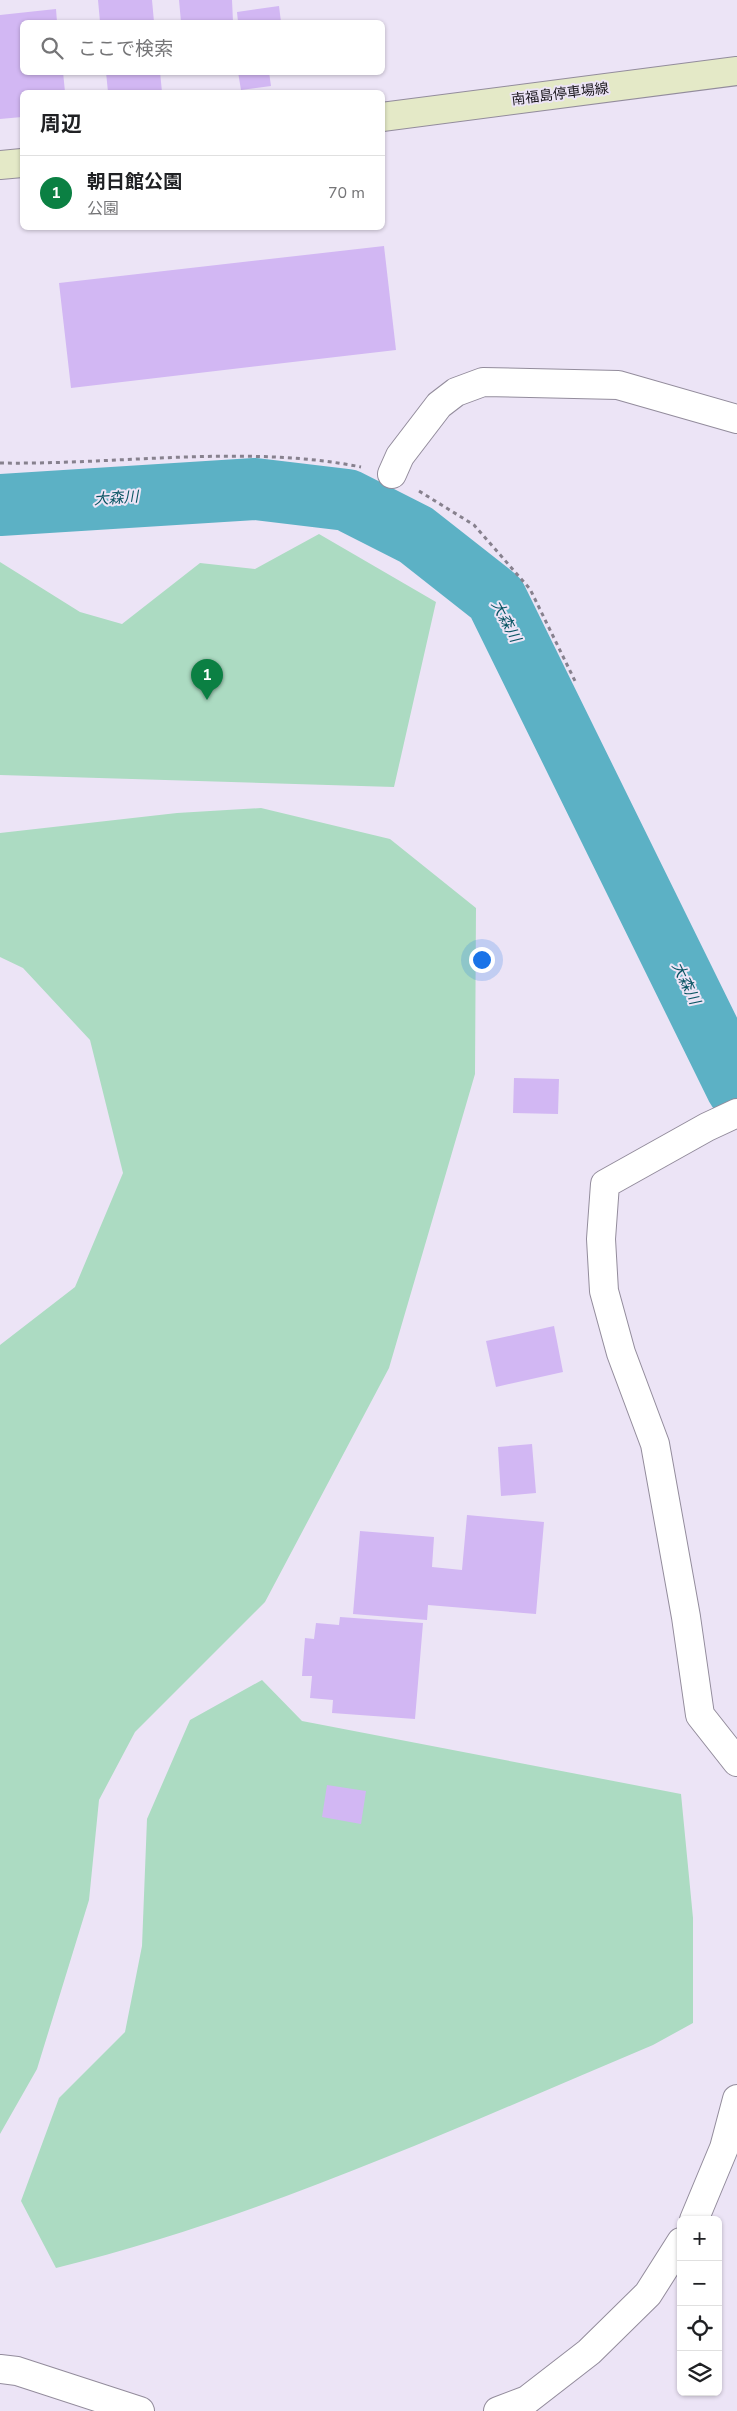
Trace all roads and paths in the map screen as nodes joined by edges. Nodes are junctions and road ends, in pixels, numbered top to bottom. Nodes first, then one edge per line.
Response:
1 (737, 71) edge
2 (385, 116) edge
3 (20, 162) edge
4 (0, 165) edge
5 (737, 419) edge
6 (0, 463) edge
7 (392, 474) junction
8 (576, 683) dead end
9 (737, 1113) edge
10 (737, 1762) edge
11 (737, 2099) edge
12 (696, 2216) edge
13 (677, 2248) edge
14 (0, 2369) edge
15 (140, 2411) edge
16 (498, 2411) edge

1 - 2 main road, 南福島停車場線
3 - 4 main road
5 - 7 street
6 - 7 path
7 - 8 path
9 - 10 street
11 - 12 street
13 - 16 street
14 - 15 street

